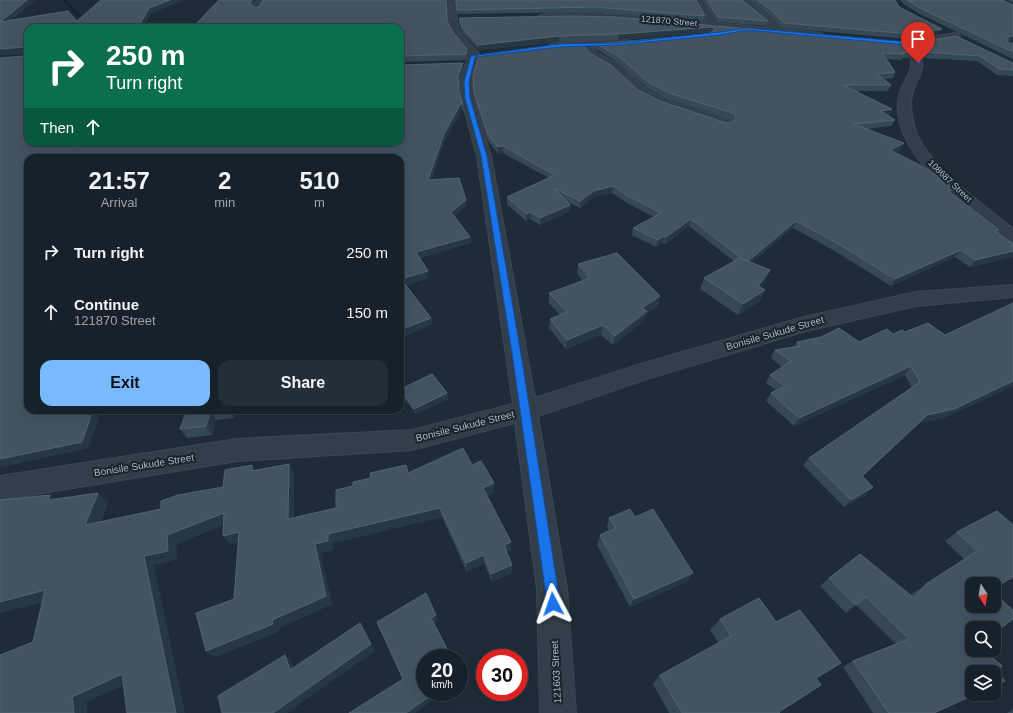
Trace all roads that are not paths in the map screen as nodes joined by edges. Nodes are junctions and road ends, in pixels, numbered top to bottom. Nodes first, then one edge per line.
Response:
1 (698, 0) edge
2 (741, 0) edge
3 (454, 13) edge
4 (532, 18) edge
5 (712, 25) junction
6 (747, 29) junction
7 (941, 29) edge
8 (778, 31) junction
9 (698, 36) edge
10 (834, 37) edge
11 (634, 42) edge
12 (585, 45) junction
13 (543, 47) edge
14 (726, 124) edge
15 (1013, 238) edge
16 (1013, 291) edge
17 (524, 411) junction
18 (0, 488) edge
19 (558, 713) edge

1 - 5 street
2 - 8 street
3 - 17 street, 121603 Street
4 - 5 street, 121870 Street
5 - 6 street, 121870 Street
6 - 8 street, 121870 Street
6 - 9 street
7 - 15 street, 108687 Street
8 - 10 street, 121870 Street
11 - 12 street
12 - 13 street
12 - 14 street
16 - 17 street, Bonisile Sukude Street
17 - 18 street, Bonisile Sukude Street
17 - 19 street, 121603 Street

